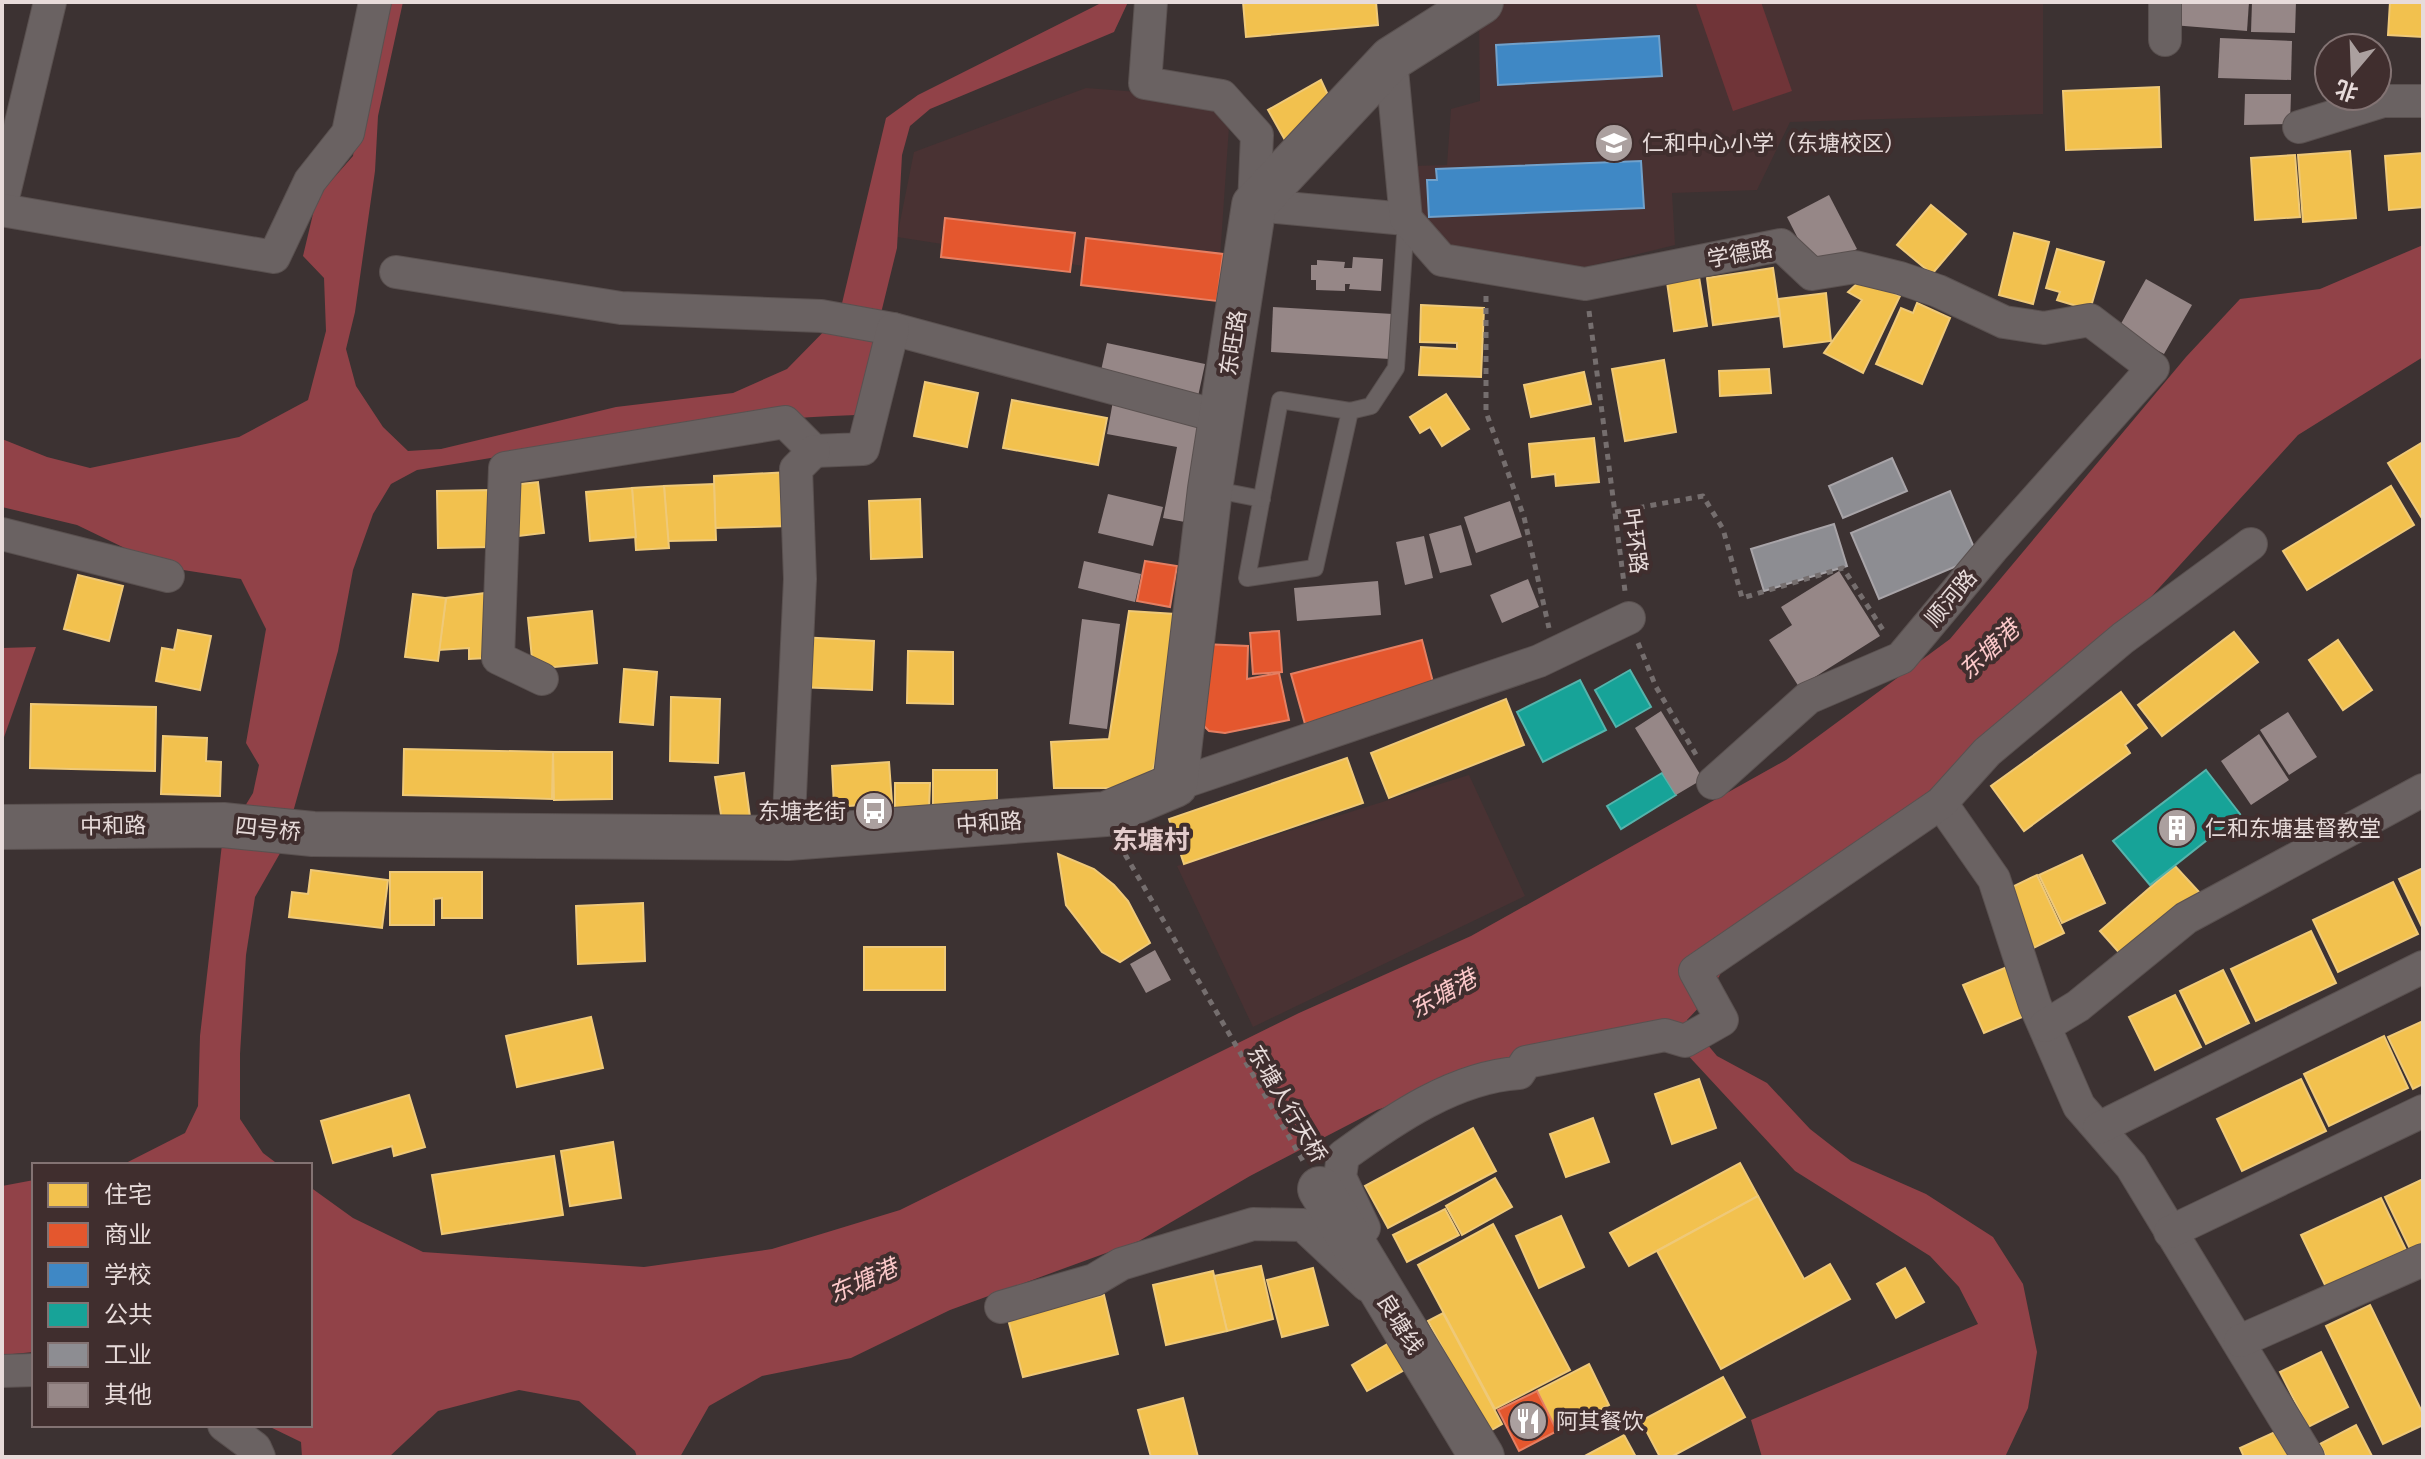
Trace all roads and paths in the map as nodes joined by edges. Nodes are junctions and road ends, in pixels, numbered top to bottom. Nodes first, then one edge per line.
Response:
1 (50, 2) edge
2 (375, 2) edge
3 (1151, 2) edge
4 (1481, 2) edge
5 (2165, 2) edge
6 (2165, 40) dead end
7 (1391, 59) junction
8 (2423, 101) edge
9 (2299, 127) dead end
10 (2, 202) edge
11 (1254, 205) junction
12 (2, 210) edge
13 (1406, 219) junction
14 (1486, 267) junction
15 (396, 272) dead end
16 (1585, 284) junction
17 (893, 329) junction
18 (2153, 368) joint
19 (1350, 411) junction
20 (1221, 417) junction
21 (814, 451) junction
22 (1210, 489) junction
23 (1262, 499) junction
24 (1615, 512) junction
25 (2, 534) edge
26 (2251, 544) dead end
27 (168, 576) dead end
28 (1629, 618) junction
29 (1555, 654) junction
30 (1901, 658) junction
31 (542, 679) dead end
32 (1713, 783) joint
33 (1175, 785) junction
34 (2423, 790) edge
35 (1941, 803) junction
36 (1106, 814) junction
37 (223, 825) joint
38 (2, 827) edge
39 (313, 834) joint
40 (788, 838) junction
41 (2423, 967) edge
42 (2045, 1026) junction
43 (2423, 1111) edge
44 (2099, 1128) junction
45 (1320, 1189) joint
46 (2170, 1232) junction
47 (2423, 1260) edge
48 (1385, 1300) junction
49 (1001, 1307) dead end
50 (2240, 1341) junction
51 (32, 1370) edge
52 (2, 1371) edge
53 (227, 1427) edge
54 (259, 1457) edge
55 (1482, 1457) edge
56 (2308, 1457) edge

1 - 10 street
2 - 12 street
3 - 11 street
4 - 7 street
5 - 6 street
7 - 11 street
7 - 13 street
8 - 9 street
11 - 13 street
11 - 20 street, 东旺路
13 - 14 street, 学德路
13 - 19 lane
14 - 16 street, 学德路
14 - 29 path
15 - 17 street
16 - 18 street, 学德路
16 - 24 path, 叶环路
17 - 20 street
17 - 21 street
18 - 30 street, 顺河路
19 - 23 lane
19 - 23 lane
20 - 22 street, 东旺路
21 - 31 street
21 - 40 street
22 - 23 lane
22 - 33 street, 东旺路
24 - 28 path, 叶环路
24 - 30 path
25 - 27 street
26 - 35 street
28 - 29 street, 中和路
28 - 32 path, 叶环路
29 - 33 street, 中和路
30 - 32 street, 顺河路
33 - 36 street, 中和路
34 - 42 street
35 - 42 street
35 - 48 street
36 - 40 street, 中和路
36 - 45 path, 东塘人行天桥
37 - 38 street, 中和路
37 - 39 street, 四号桥
39 - 40 street, 中和路
41 - 44 street
42 - 44 street
43 - 46 street
44 - 46 street
45 - 48 street, 良塘线
46 - 50 street
47 - 50 street
48 - 49 street
48 - 55 street, 良塘线
50 - 56 street
51 - 52 street
53 - 54 street

